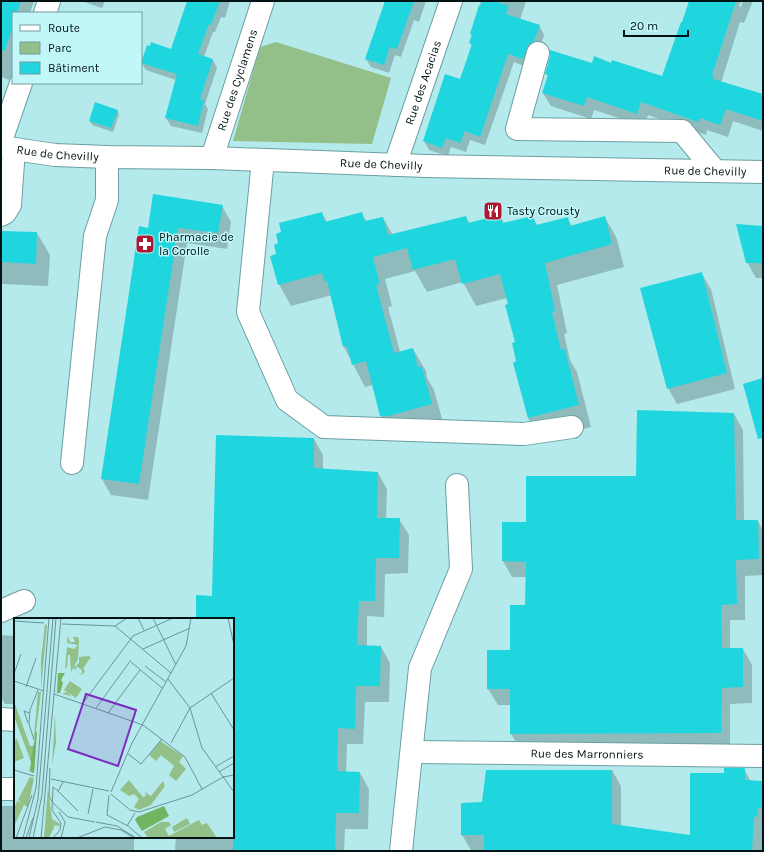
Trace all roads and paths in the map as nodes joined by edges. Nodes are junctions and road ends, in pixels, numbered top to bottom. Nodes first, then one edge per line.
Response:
1 (49, 1) edge
2 (263, 1) edge
3 (450, 1) edge
4 (45, 12) edge
5 (538, 53) dead end
6 (21, 84) edge
7 (5, 145) edge
8 (107, 158) junction
9 (212, 158) junction
10 (262, 160) junction
11 (395, 165) junction
12 (715, 171) junction
13 (763, 172) edge
14 (1, 215) edge
15 (572, 427) dead end
16 (72, 463) dead end
17 (457, 485) dead end
18 (24, 601) dead end
19 (1, 611) edge
20 (1, 622) edge
21 (14, 622) edge
22 (1, 720) edge
23 (14, 720) edge
24 (412, 752) junction
25 (763, 756) edge
26 (1, 789) edge
27 (14, 789) edge
28 (402, 851) edge

1 - 4 street
2 - 9 street, Rue des Cyclamens
3 - 11 street, Rue des Acacias
5 - 12 street
6 - 7 street
7 - 8 street, Rue de Chevilly
7 - 14 street
8 - 9 street, Rue de Chevilly
8 - 16 street
9 - 10 street, Rue de Chevilly
10 - 11 street, Rue de Chevilly
10 - 15 street
11 - 12 street, Rue de Chevilly
12 - 13 street, Rue de Chevilly
17 - 24 street
18 - 19 street
20 - 21 street
22 - 23 street
24 - 25 street, Rue des Marronniers
24 - 28 street
26 - 27 street

